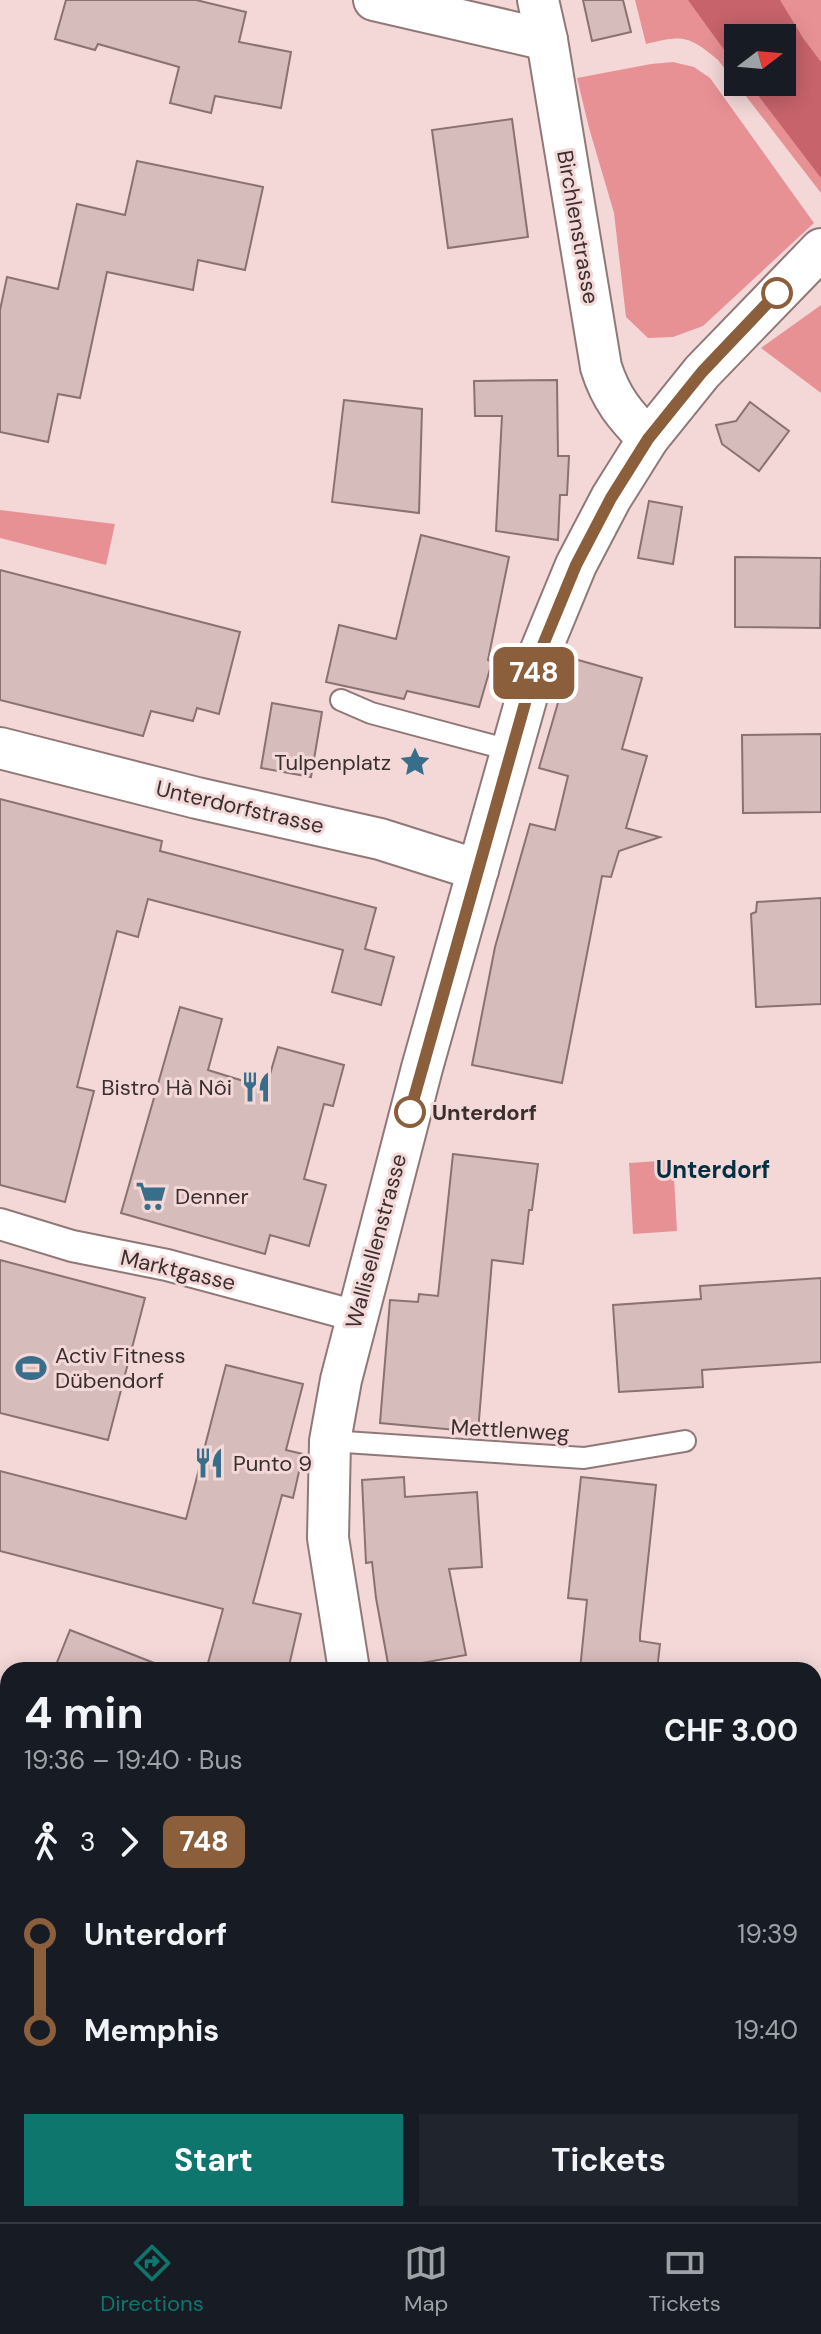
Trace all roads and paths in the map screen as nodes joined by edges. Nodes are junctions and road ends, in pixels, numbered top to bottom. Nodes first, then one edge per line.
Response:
1 (374, 0) edge
2 (538, 0) edge
3 (547, 40) junction
4 (821, 249) edge
5 (648, 439) junction
6 (341, 700) dead end
7 (0, 748) edge
8 (513, 751) junction
9 (478, 870) junction
10 (0, 1224) edge
11 (356, 1316) junction
12 (330, 1441) junction
13 (685, 1441) dead end
14 (348, 1662) edge

1 - 3 street
2 - 3 street, Birchlenstrasse
3 - 5 street, Birchlenstrasse
4 - 5 street, Wallisellenstrasse
5 - 8 street, Wallisellenstrasse
6 - 8 lane
7 - 9 street, Unterdorfstrasse
8 - 9 street, Wallisellenstrasse
9 - 11 street, Wallisellenstrasse
10 - 11 street, Marktgasse
11 - 12 street, Wallisellenstrasse
12 - 13 lane, Mettlenweg
12 - 14 street, Wallisellenstrasse

